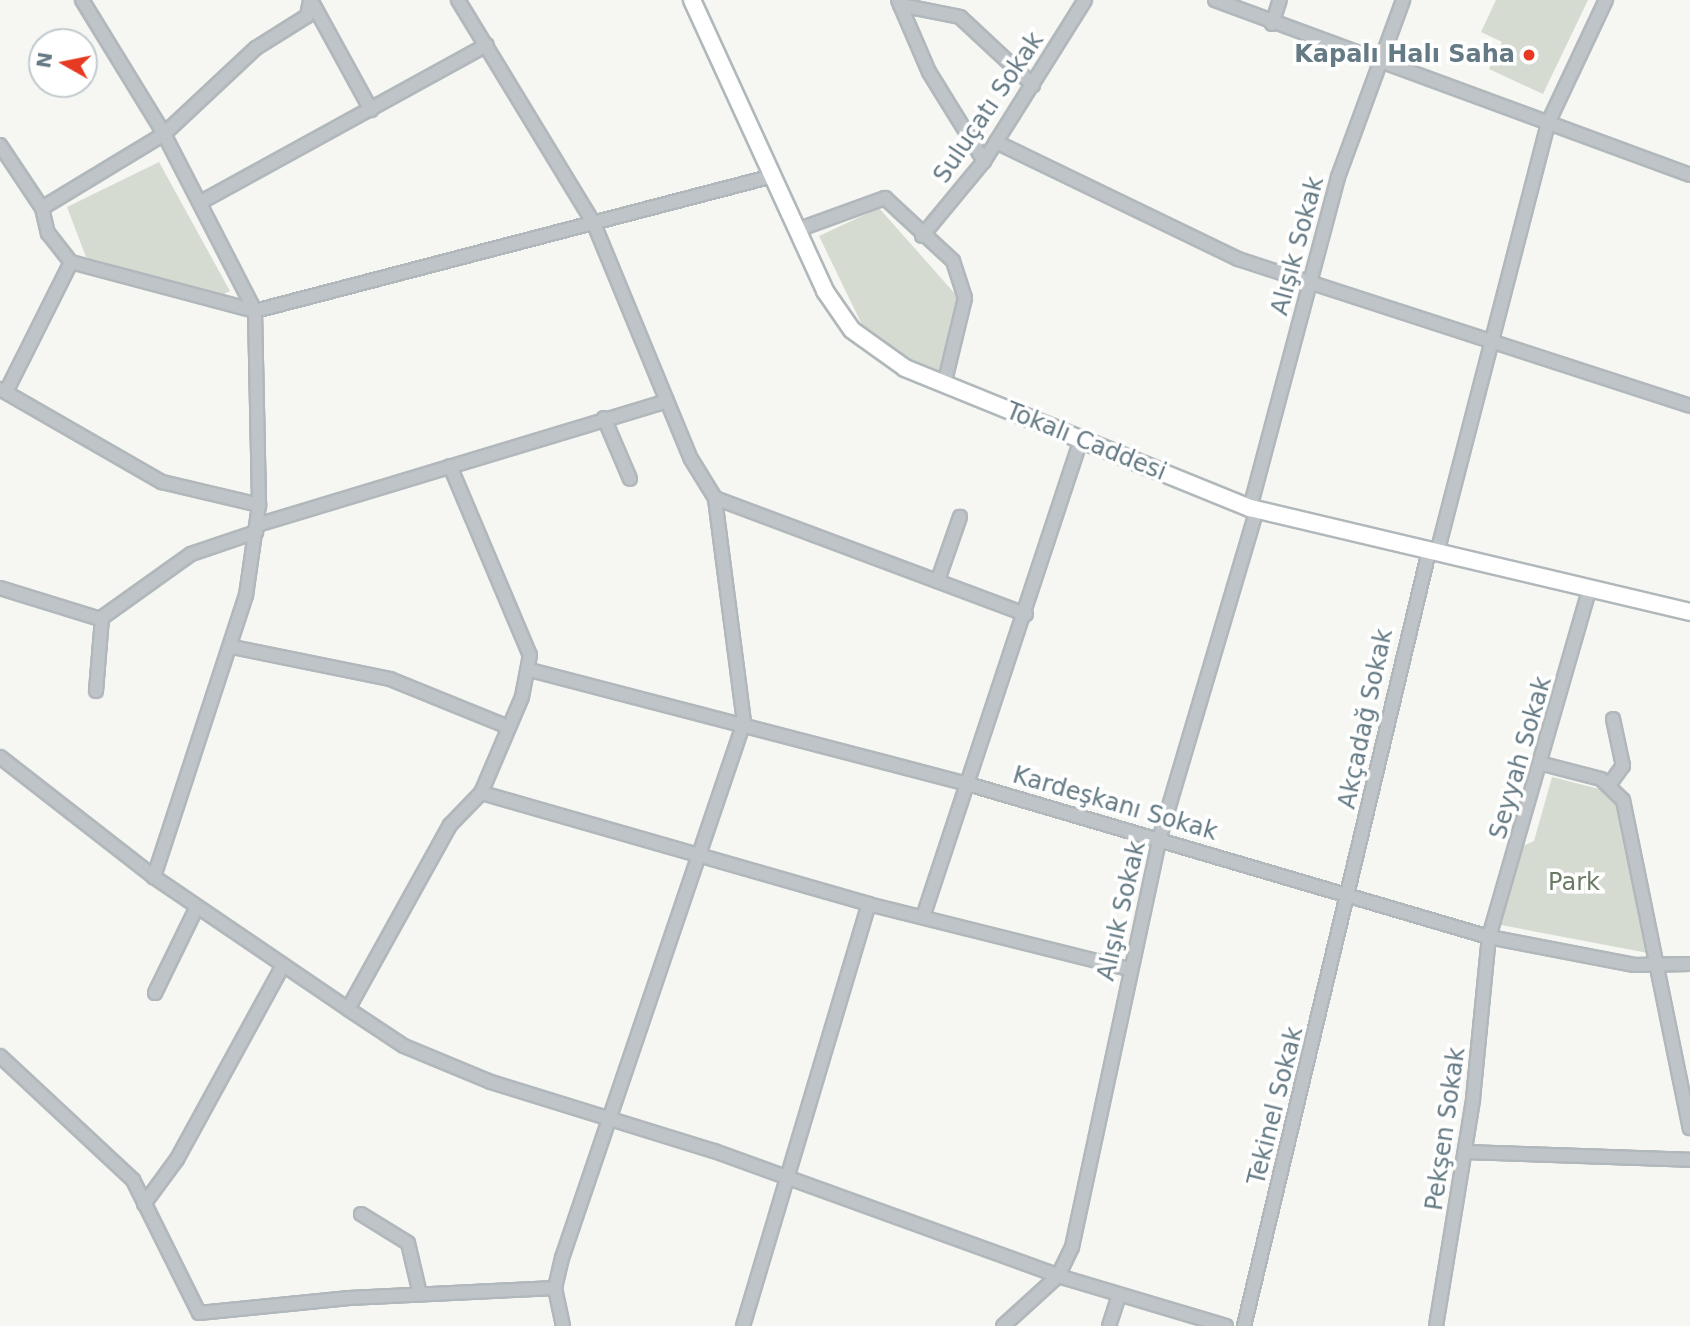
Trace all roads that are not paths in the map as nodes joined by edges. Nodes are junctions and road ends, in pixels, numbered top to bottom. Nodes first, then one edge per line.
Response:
1 (82, 0) edge
2 (458, 0) edge
3 (692, 0) edge
4 (1085, 0) edge
5 (1215, 0) edge
6 (1280, 0) edge
7 (1403, 0) edge
8 (1606, 0) edge
9 (312, 2) edge
10 (899, 2) edge
11 (1272, 24) junction
12 (487, 45) junction
13 (1381, 65) junction
14 (1033, 85) junction
15 (371, 110) junction
16 (1548, 122) junction
17 (164, 134) junction
18 (996, 142) junction
19 (0, 145) edge
20 (984, 161) junction
21 (1690, 174) edge
22 (773, 176) junction
23 (201, 202) junction
24 (42, 208) junction
25 (594, 224) junction
26 (797, 230) junction
27 (922, 236) junction
28 (71, 262) junction
29 (1308, 285) junction
30 (256, 311) junction
31 (1490, 337) junction
32 (944, 385) junction
33 (3, 390) edge
34 (667, 401) junction
35 (1690, 406) edge
36 (604, 418) junction
37 (1081, 440) junction
38 (450, 466) junction
39 (630, 479) dead end
40 (715, 498) junction
41 (259, 505) junction
42 (1253, 509) junction
43 (960, 517) dead end
44 (257, 529) junction
45 (1433, 552) junction
46 (938, 580) junction
47 (0, 588) edge
48 (1589, 590) junction
49 (1690, 612) edge
50 (1026, 614) junction
51 (102, 618) junction
52 (233, 648) junction
53 (530, 670) junction
54 (96, 691) dead end
55 (1614, 719) dead end
56 (744, 722) junction
57 (508, 727) junction
58 (0, 757) edge
59 (1543, 764) junction
60 (968, 784) junction
61 (1609, 785) junction
62 (481, 793) junction
63 (1159, 840) junction
64 (700, 858) junction
65 (154, 877) junction
66 (1349, 897) junction
67 (869, 904) junction
68 (197, 907) junction
69 (924, 914) junction
70 (1489, 937) junction
71 (1690, 964) edge
72 (284, 965) junction
73 (1659, 967) junction
74 (1129, 969) junction
75 (155, 993) dead end
76 (348, 1009) junction
77 (0, 1056) edge
78 (613, 1123) junction
79 (1690, 1128) edge
80 (1465, 1152) junction
81 (1690, 1160) edge
82 (786, 1176) junction
83 (144, 1203) junction
84 (361, 1214) dead end
85 (1058, 1276) junction
86 (555, 1288) junction
87 (420, 1294) junction
88 (1119, 1295) junction
89 (201, 1319) edge
90 (563, 1326) edge
91 (743, 1326) edge
92 (1003, 1326) edge
93 (1109, 1326) edge
94 (1226, 1326) edge
95 (1244, 1326) edge
96 (1436, 1326) edge

1 - 17 street
2 - 12 street
3 - 22 street, Tokalı Caddesi
4 - 14 street, Suluçatı Sokak
5 - 11 street
6 - 11 street
7 - 13 street, Alışık Sokak
8 - 16 street, Akçadağ Sokak
9 - 15 street
9 - 17 street
10 - 14 street
10 - 20 street
11 - 13 street
12 - 15 street
12 - 25 street
13 - 16 street
13 - 29 street, Alışık Sokak
14 - 18 street, Suluçatı Sokak
15 - 23 street
16 - 21 street
16 - 31 street, Akçadağ Sokak
17 - 23 street
17 - 24 street
18 - 20 street, Suluçatı Sokak
18 - 29 street
19 - 24 street
20 - 27 street, Suluçatı Sokak
22 - 25 street
22 - 26 street, Tokalı Caddesi
23 - 30 street
24 - 28 street
25 - 30 street
25 - 34 street
26 - 27 street
26 - 32 street, Tokalı Caddesi
27 - 32 street
28 - 30 street
28 - 33 street
29 - 31 street
29 - 42 street, Alışık Sokak
30 - 41 street
31 - 35 street
31 - 45 street, Akçadağ Sokak
32 - 37 street, Tokalı Caddesi
33 - 41 street
34 - 36 street
34 - 40 street
36 - 38 street
36 - 39 street
37 - 42 street, Tokalı Caddesi
37 - 50 street
38 - 44 street
38 - 53 street
40 - 46 street
40 - 56 street
41 - 44 street
42 - 45 street, Tokalı Caddesi
42 - 63 street, Alışık Sokak
43 - 46 street
44 - 51 street
44 - 52 street
45 - 48 street, Tokalı Caddesi
45 - 66 street, Akçadağ Sokak
46 - 50 street
47 - 51 street
48 - 49 street, Tokalı Caddesi
48 - 59 street, Seyyah Sokak
50 - 60 street
51 - 54 street
52 - 57 street
52 - 65 street
53 - 56 street, Kardeşkanı Sokak
53 - 57 street
55 - 61 street
56 - 60 street, Kardeşkanı Sokak
56 - 64 street
57 - 62 street
58 - 65 street
59 - 61 street
59 - 70 street, Seyyah Sokak
60 - 63 street, Kardeşkanı Sokak
60 - 69 street
61 - 73 street
62 - 64 street
62 - 76 street
63 - 66 street, Kardeşkanı Sokak
63 - 74 street, Alışık Sokak
64 - 67 street
64 - 78 street
65 - 68 street
66 - 70 street, Kardeşkanı Sokak
66 - 95 street, Tekinel Sokak
67 - 69 street
67 - 82 street
68 - 72 street
68 - 75 street
69 - 74 street
70 - 73 street, Kardeşkanı Sokak
70 - 80 street, Pekşen Sokak
71 - 73 street, Kardeşkanı Sokak
72 - 76 street
72 - 83 street
73 - 79 street
74 - 85 street, Alışık Sokak
76 - 78 street
77 - 83 street
78 - 82 street
78 - 86 street
80 - 81 street
80 - 96 street, Pekşen Sokak
82 - 85 street
82 - 91 street
83 - 89 street
84 - 87 street
85 - 88 street
85 - 92 street
86 - 87 street
86 - 90 street
87 - 89 street
88 - 93 street
88 - 94 street

